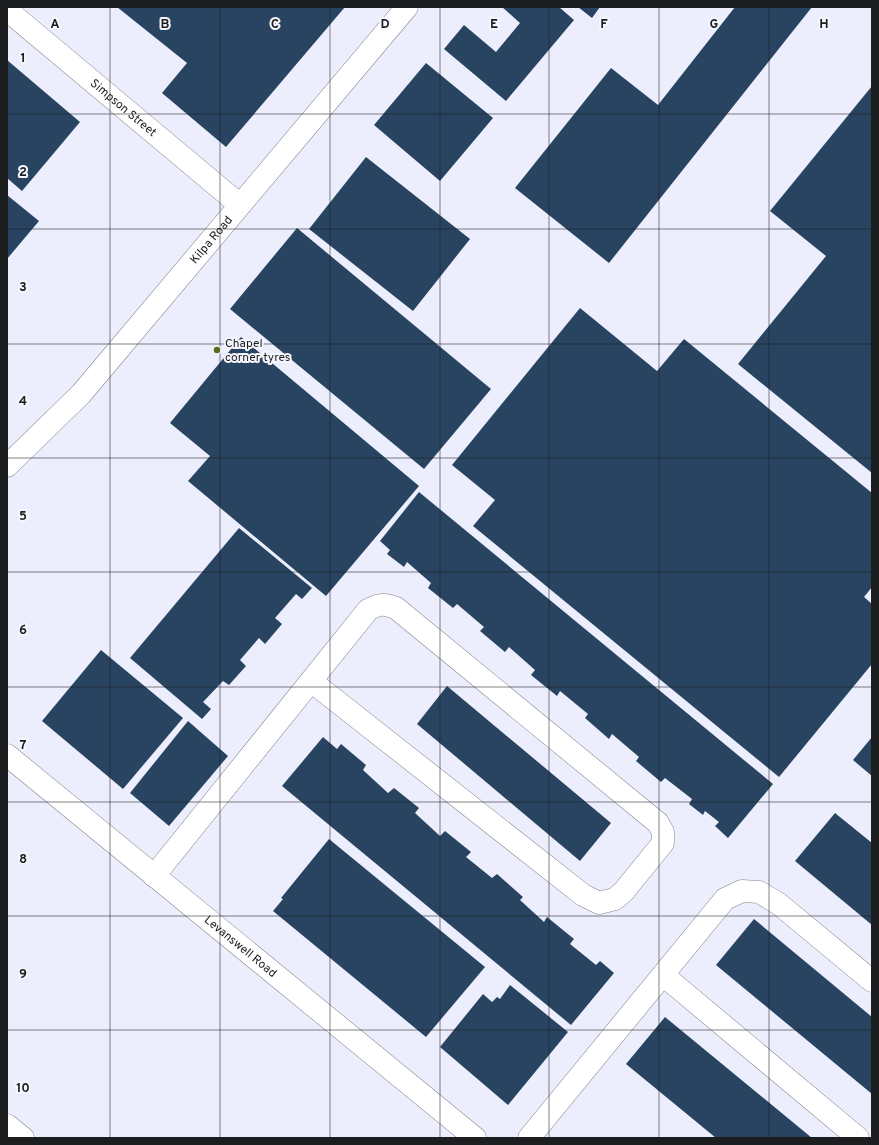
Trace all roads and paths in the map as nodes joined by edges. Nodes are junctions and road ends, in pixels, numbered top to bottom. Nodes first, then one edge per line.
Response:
1 (407, 7) edge
2 (7, 10) edge
3 (240, 205) junction
4 (7, 466) edge
5 (311, 681) junction
6 (7, 755) edge
7 (154, 876) junction
8 (663, 975) junction
9 (872, 981) edge
10 (7, 1125) edge
11 (23, 1138) edge
12 (474, 1138) edge
13 (529, 1138) edge
14 (858, 1138) edge

1 - 3 street, Kilpa Road
2 - 3 street, Simpson Street
3 - 4 street, Kilpa Road
5 - 5 street
5 - 7 street
6 - 7 street, Levanswell Road
7 - 12 street, Levanswell Road
8 - 9 street
8 - 13 street
8 - 14 street
10 - 11 street

